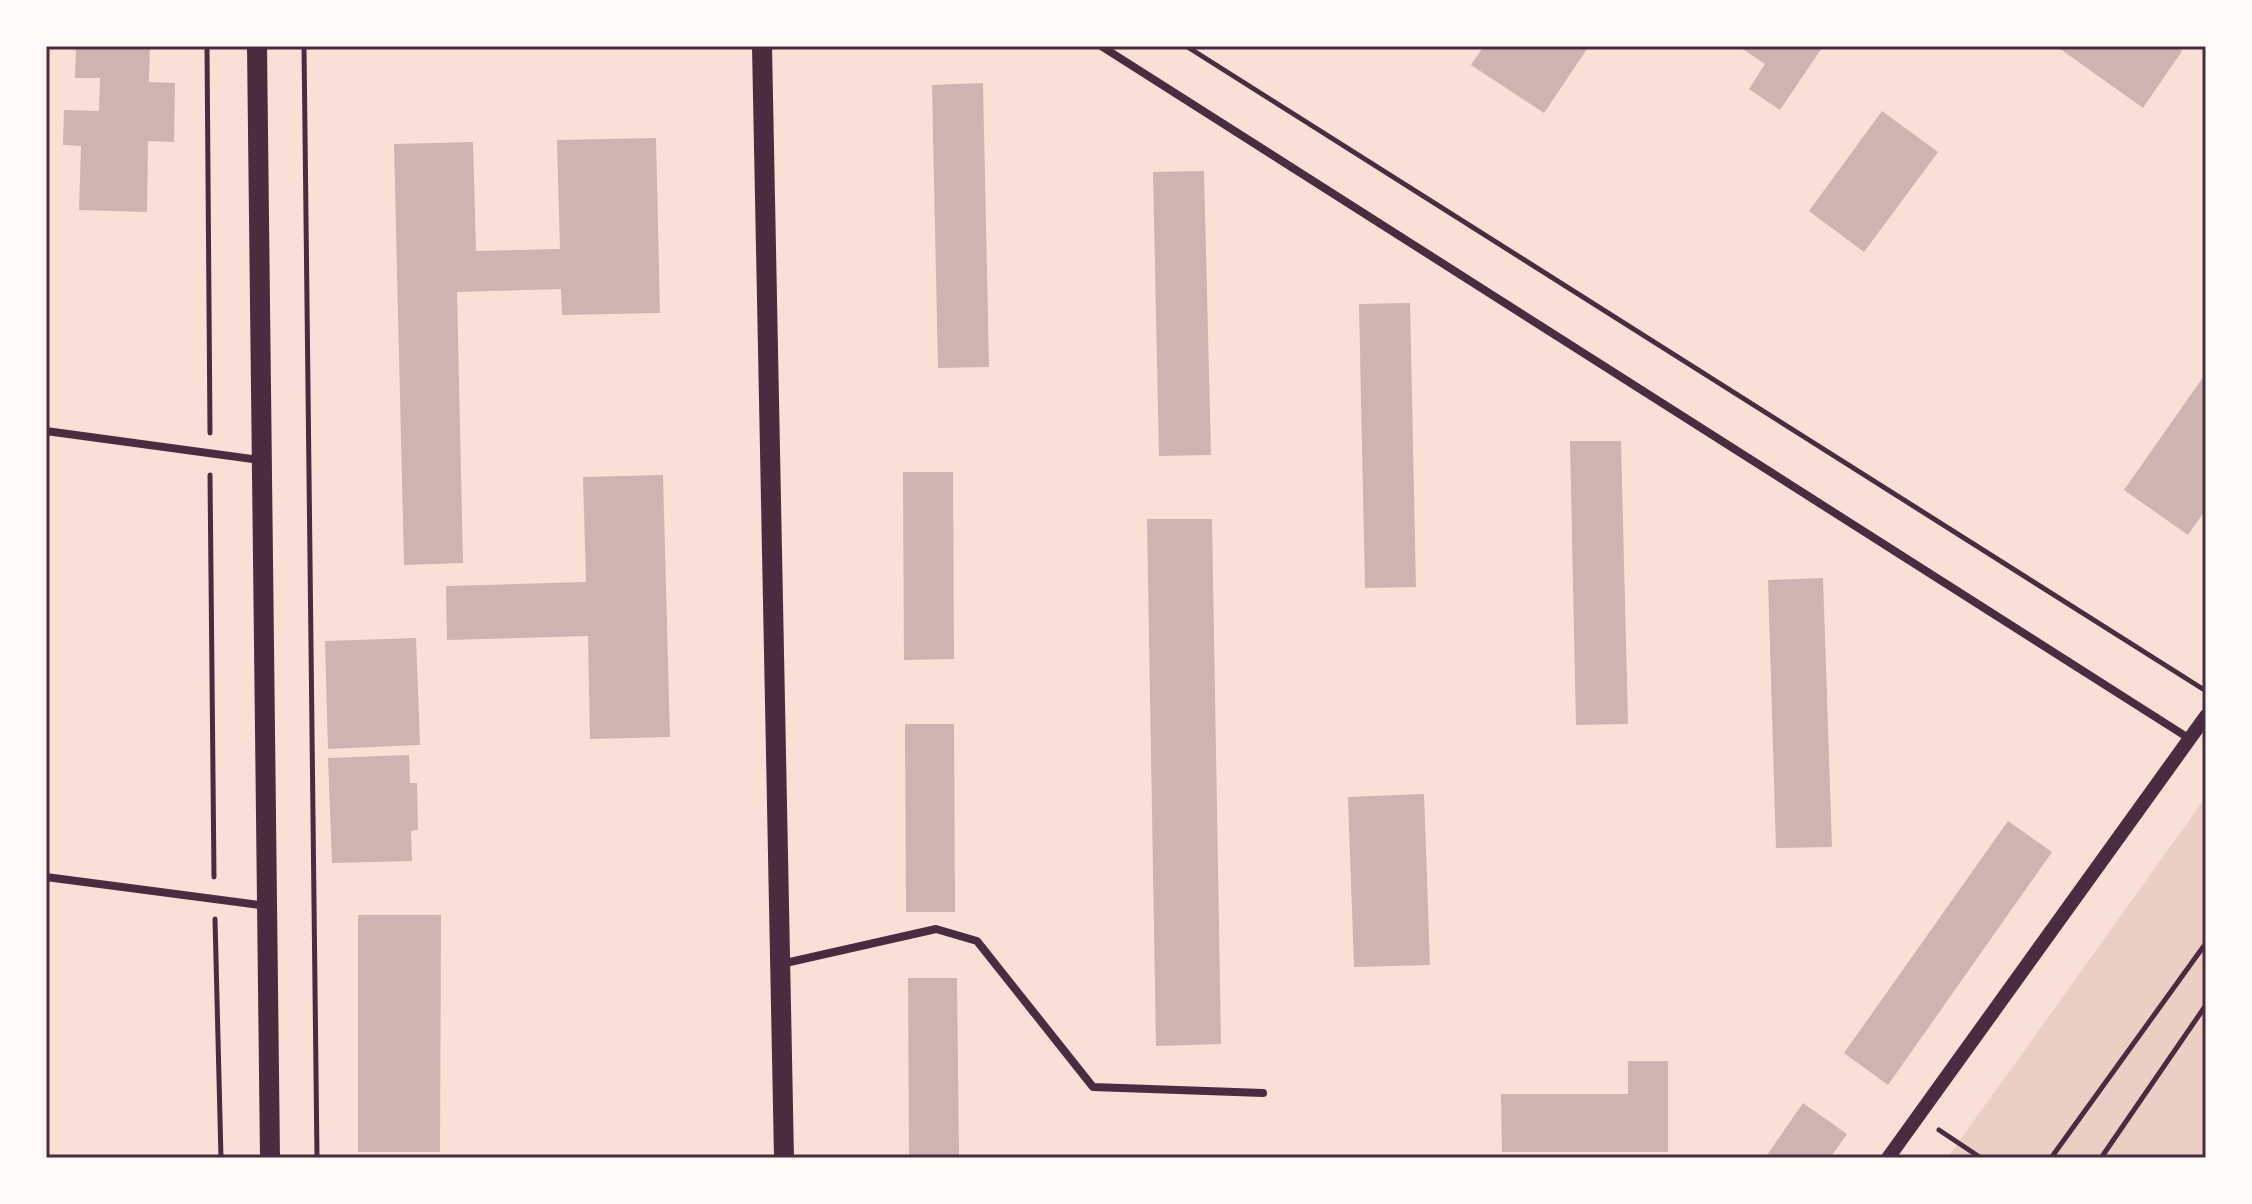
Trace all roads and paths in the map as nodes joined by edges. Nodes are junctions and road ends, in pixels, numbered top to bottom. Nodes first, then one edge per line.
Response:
1 (207, 46) edge
2 (257, 46) edge
3 (304, 46) edge
4 (762, 46) edge
5 (1101, 46) edge
6 (1186, 46) edge
7 (46, 431) edge
8 (210, 453) junction
9 (260, 460) junction
10 (2206, 691) edge
11 (2206, 716) edge
12 (2190, 739) junction
13 (46, 877) edge
14 (214, 899) junction
15 (267, 906) junction
16 (2206, 943) edge
17 (780, 964) junction
18 (2206, 1005) edge
19 (1263, 1093) dead end
20 (1918, 1116) junction
21 (221, 1158) edge
22 (270, 1158) edge
23 (317, 1158) edge
24 (784, 1158) edge
25 (1888, 1158) edge
26 (1981, 1158) edge
27 (2051, 1158) edge
28 (2101, 1158) edge

1 - 8 path
2 - 9 main road
3 - 23 path
4 - 17 main road
5 - 12 street
6 - 10 path
7 - 8 street
8 - 9 street
8 - 14 path
9 - 15 main road
11 - 12 street
12 - 20 street
13 - 14 street
14 - 15 street
14 - 21 path
15 - 22 main road
16 - 27 path
17 - 19 street
17 - 24 main road
18 - 28 path
20 - 25 street
20 - 26 path

